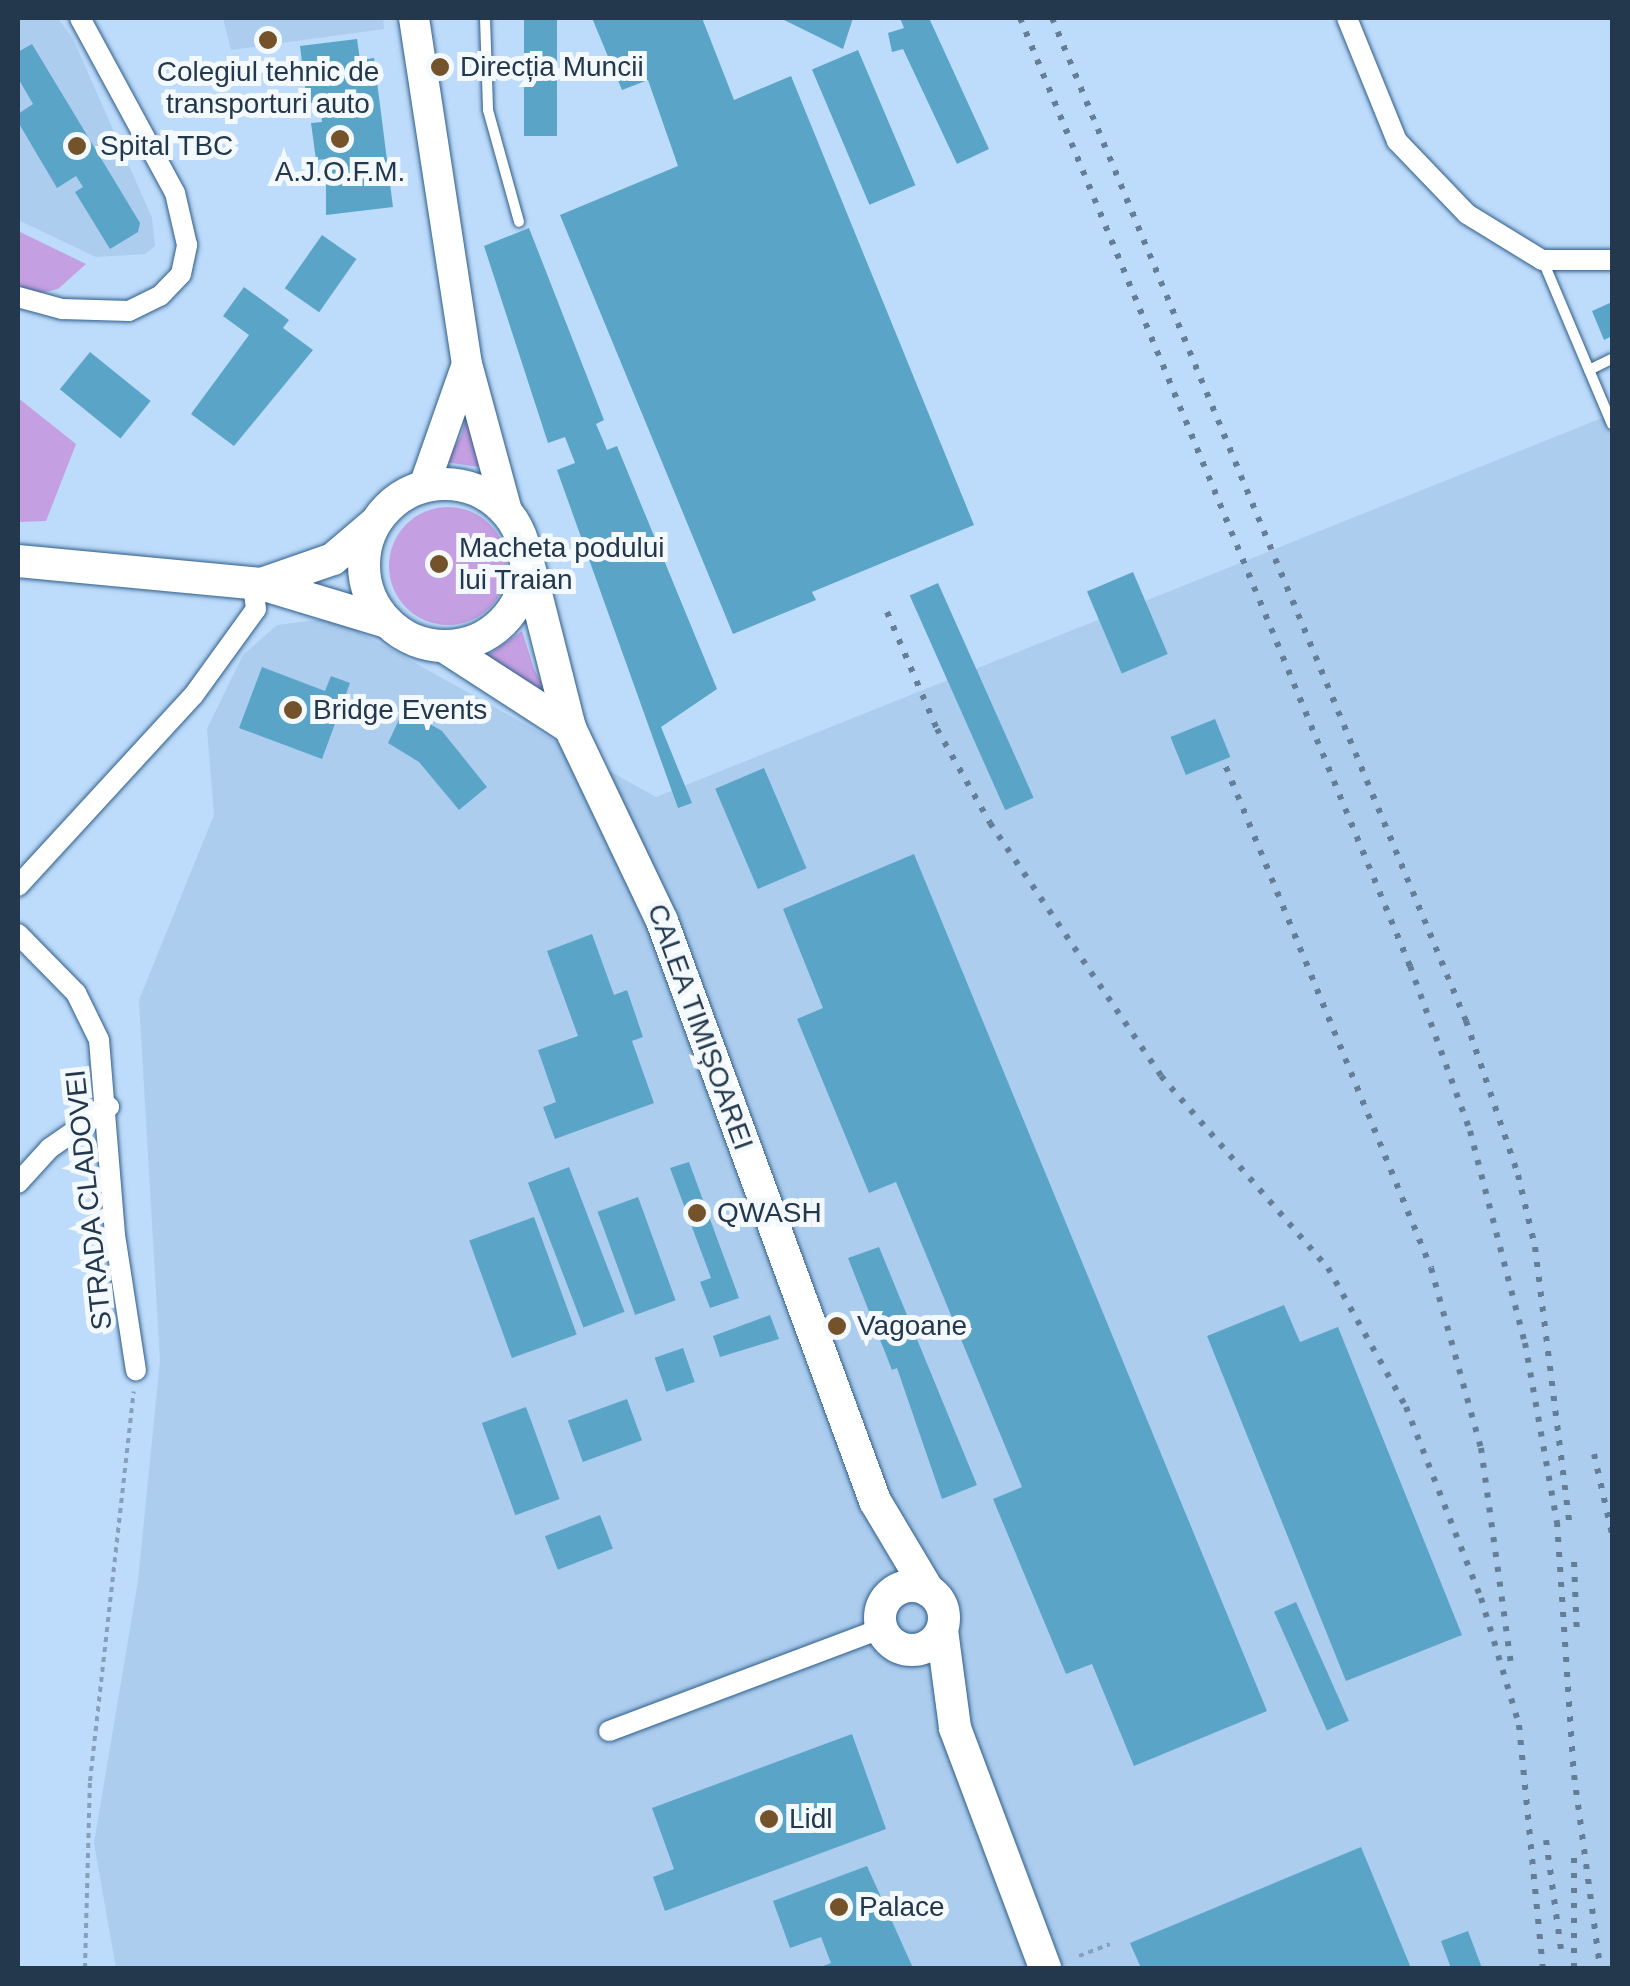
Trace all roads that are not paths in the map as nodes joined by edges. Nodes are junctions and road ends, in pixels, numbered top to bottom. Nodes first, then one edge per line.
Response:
1 (80, 18) edge
2 (414, 18) edge
3 (485, 18) edge
4 (1346, 18) edge
5 (519, 222) dead end
6 (1542, 260) junction
7 (1612, 260) edge
8 (18, 296) edge
9 (1612, 360) edge
10 (467, 364) junction
11 (1589, 370) junction
12 (1612, 424) edge
13 (424, 486) junction
14 (507, 511) junction
15 (376, 522) junction
16 (527, 558) junction
17 (18, 561) edge
18 (257, 584) junction
19 (391, 630) junction
20 (438, 651) junction
21 (570, 728) junction
22 (18, 886) edge
23 (18, 934) edge
24 (110, 1107) junction
25 (18, 1184) edge
26 (136, 1370) road end
27 (874, 1502) junction
28 (928, 1590) junction
29 (890, 1626) junction
30 (942, 1630) junction
31 (956, 1728) junction
32 (609, 1731) dead end
33 (1045, 1968) edge

1 - 8 street
2 - 10 main road
3 - 5 lane
4 - 6 street
6 - 7 street
6 - 11 lane
9 - 11 lane
10 - 13 main road
10 - 14 main road
11 - 12 lane
13 - 14 main road
13 - 15 main road
14 - 16 main road
15 - 18 main road
15 - 19 main road
16 - 20 main road
16 - 21 main road, CALEA TIMIȘOAREI
17 - 18 main road
18 - 19 main road
18 - 22 street
19 - 20 main road
20 - 21 main road
21 - 27 main road, CALEA TIMIȘOAREI
23 - 24 street, STRADA CLADOVEI
24 - 25 street
24 - 26 street, STRADA CLADOVEI
27 - 28 main road, CALEA TIMIȘOAREI
27 - 29 main road, CALEA TIMIȘOAREI
28 - 29 main road
28 - 30 main road
29 - 30 main road
29 - 31 main road, CALEA TIMIȘOAREI
29 - 32 street
30 - 31 main road, CALEA TIMIȘOAREI
31 - 33 main road, CALEA TIMIȘOAREI

